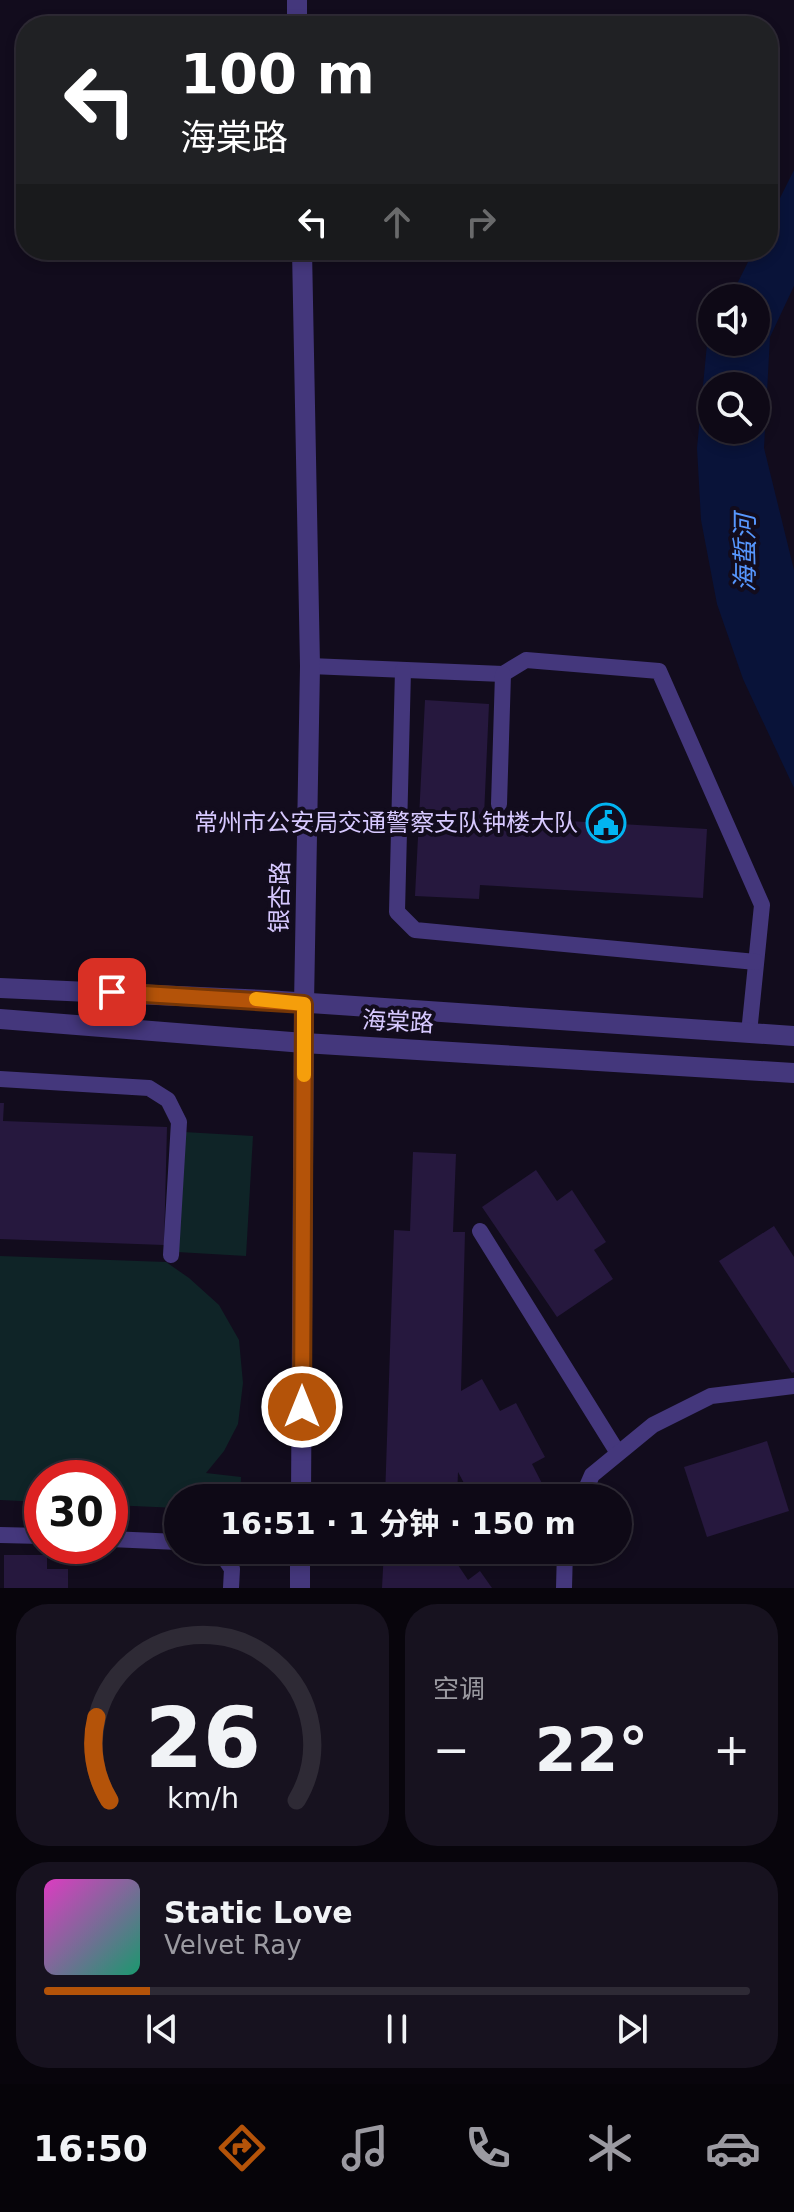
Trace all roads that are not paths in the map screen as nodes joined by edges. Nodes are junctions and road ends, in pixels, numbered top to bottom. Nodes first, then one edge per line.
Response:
1 (302, 260) edge
2 (310, 666) junction
3 (403, 670) junction
4 (503, 674) junction
5 (499, 804) dead end
6 (756, 962) junction
7 (0, 988) edge
8 (304, 1004) junction
9 (0, 1019) edge
10 (749, 1033) junction
11 (794, 1036) edge
12 (304, 1043) junction
13 (794, 1073) edge
14 (0, 1079) edge
15 (480, 1231) dead end
16 (171, 1255) dead end
17 (794, 1386) edge
18 (618, 1453) junction
19 (301, 1484) edge
20 (588, 1484) edge
21 (0, 1535) edge
22 (24, 1536) edge
23 (128, 1540) edge
24 (164, 1541) edge
25 (229, 1564) edge
26 (300, 1564) edge
27 (565, 1564) edge
28 (231, 1588) edge
29 (300, 1588) edge
30 (564, 1588) edge

1 - 2 street, 银杏路
2 - 3 lane
2 - 8 street, 银杏路
3 - 4 lane
3 - 6 lane
4 - 5 lane
4 - 6 lane
6 - 10 lane
7 - 8 street, 海棠路
8 - 10 street, 海棠路
8 - 12 street, 银杏路
9 - 12 street, 海棠路
10 - 11 street, 海棠路
12 - 13 street, 海棠路
12 - 19 street, 银杏路
14 - 16 lane
15 - 18 lane
17 - 18 lane
18 - 20 lane
21 - 22 lane
23 - 24 lane
25 - 28 lane
26 - 29 street
27 - 30 lane

